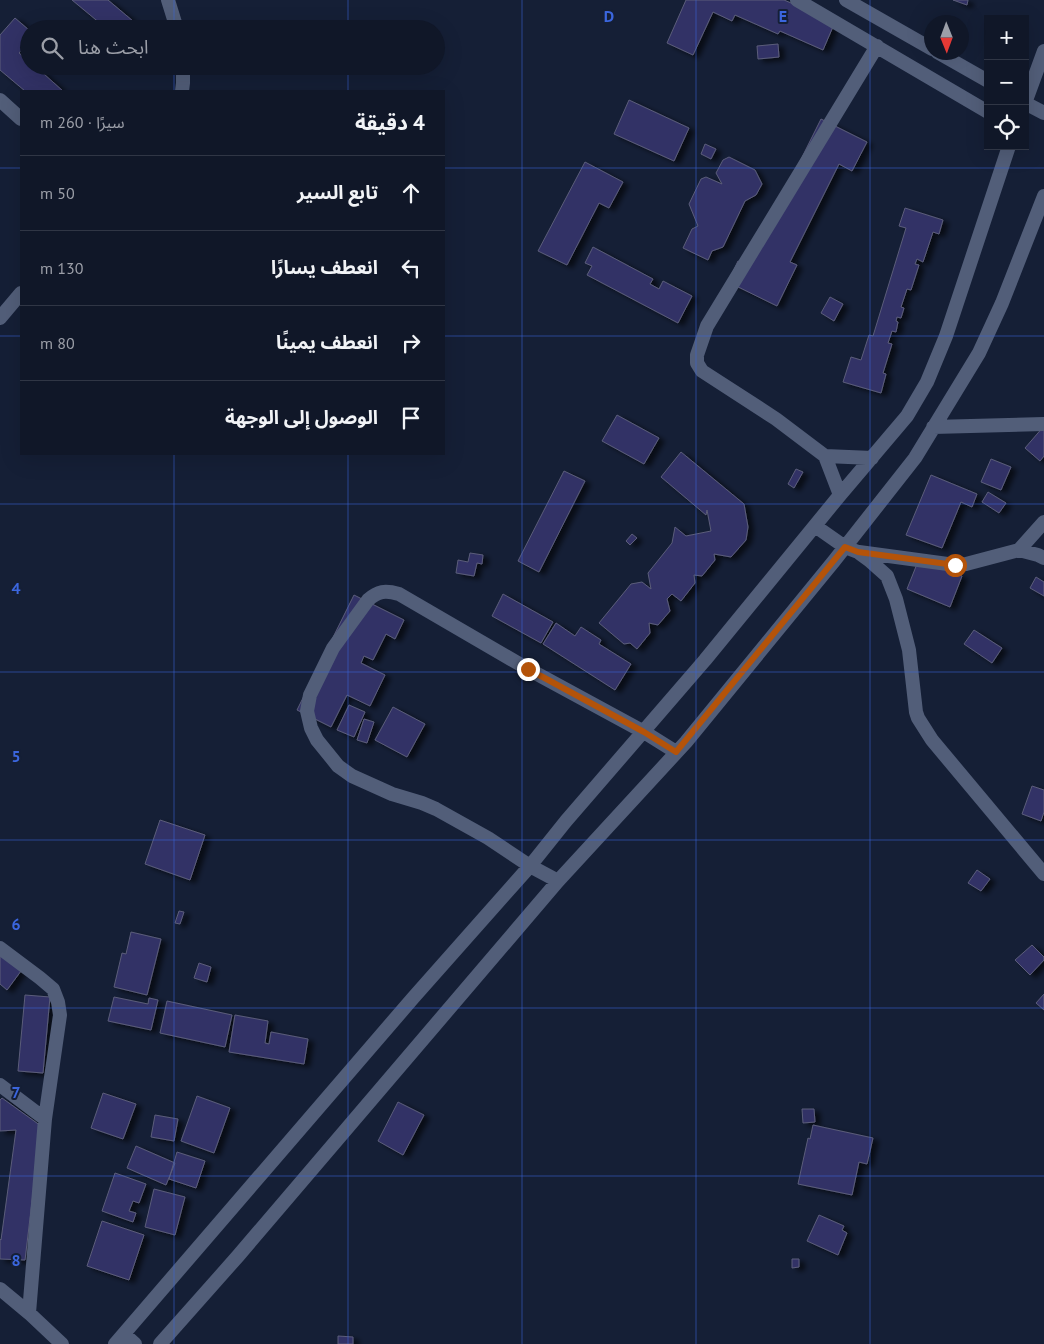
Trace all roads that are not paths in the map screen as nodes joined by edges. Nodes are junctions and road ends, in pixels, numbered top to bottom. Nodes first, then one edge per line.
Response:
1 (168, 0) edge
2 (797, 0) edge
3 (846, 0) edge
4 (174, 20) edge
5 (924, 44) edge
6 (877, 46) junction
7 (1044, 51) edge
8 (951, 60) edge
9 (183, 75) edge
10 (984, 80) edge
11 (182, 90) edge
12 (1029, 92) edge
13 (0, 100) edge
14 (1029, 105) edge
15 (984, 110) edge
16 (1044, 113) edge
17 (20, 118) edge
18 (1008, 150) edge
19 (1044, 196) edge
20 (20, 294) edge
21 (0, 318) edge
22 (1044, 424) edge
23 (933, 427) junction
24 (825, 456) junction
25 (872, 458) junction
26 (840, 495) junction
27 (1044, 522) edge
28 (815, 526) junction
29 (845, 547) junction
30 (1019, 550) junction
31 (858, 552) junction
32 (1044, 558) edge
33 (644, 732) junction
34 (676, 752) junction
35 (530, 866) junction
36 (1044, 874) edge
37 (558, 881) junction
38 (0, 948) edge
39 (0, 1086) edge
40 (46, 1119) junction
41 (0, 1289) edge
42 (29, 1313) junction
43 (120, 1339) edge
44 (62, 1344) edge
45 (136, 1344) edge
46 (160, 1344) edge

1 - 4 street
2 - 6 street
3 - 5 street
6 - 15 street
6 - 24 street
7 - 12 street
8 - 10 street
9 - 11 street
13 - 17 street
14 - 16 street
18 - 25 street
19 - 23 street
20 - 21 street
22 - 23 street
23 - 29 street
24 - 25 street
24 - 26 street
25 - 26 street
26 - 28 street
27 - 30 street
28 - 29 street
28 - 33 street
29 - 31 street
29 - 34 street
30 - 31 street
30 - 32 street
31 - 36 street
33 - 34 street
33 - 35 street
33 - 35 street
34 - 37 street
35 - 37 street
35 - 43 street
37 - 46 street
38 - 40 street
39 - 40 street
40 - 42 street
41 - 42 street
42 - 44 street
43 - 45 street

